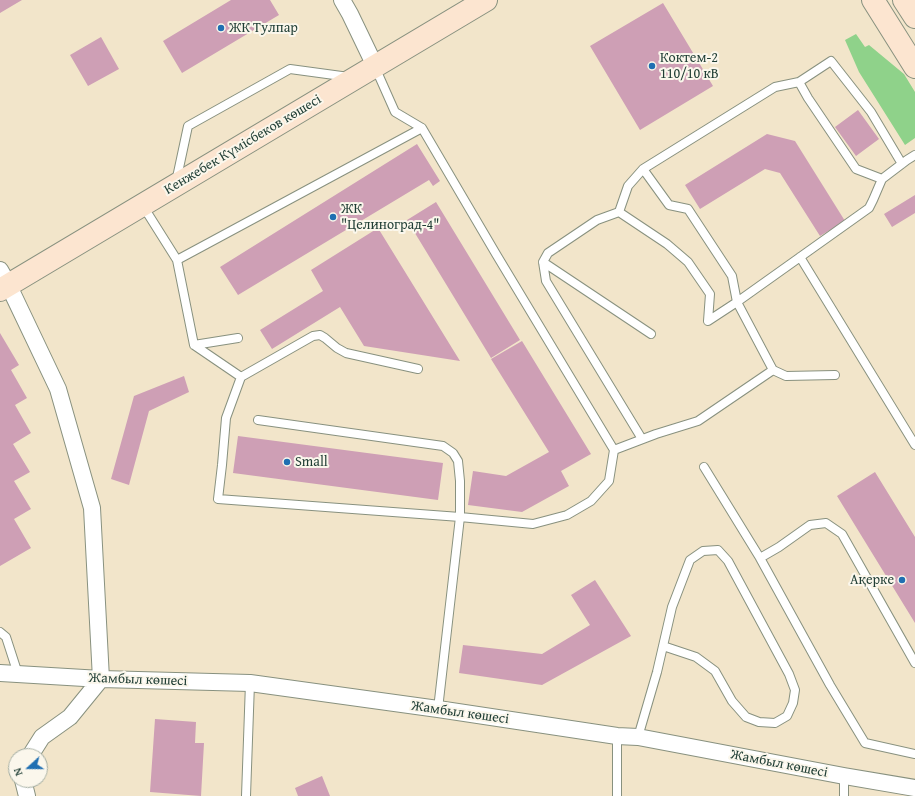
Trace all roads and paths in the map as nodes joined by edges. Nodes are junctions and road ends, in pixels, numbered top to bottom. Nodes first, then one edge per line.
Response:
1 (342, 0) edge
2 (486, 0) edge
3 (873, 0) edge
4 (375, 66) junction
5 (915, 67) edge
6 (356, 77) junction
7 (799, 82) junction
8 (422, 128) junction
9 (915, 155) edge
10 (902, 164) junction
11 (643, 169) junction
12 (882, 179) junction
13 (175, 185) junction
14 (142, 205) junction
15 (619, 212) junction
16 (800, 257) junction
17 (177, 260) junction
18 (543, 262) junction
19 (3, 281) edge
20 (737, 302) junction
21 (651, 334) dead end
22 (238, 338) dead end
23 (194, 346) junction
24 (418, 369) dead end
25 (773, 370) junction
26 (835, 375) dead end
27 (242, 377) junction
28 (258, 420) dead end
29 (642, 439) junction
30 (915, 445) edge
31 (614, 450) junction
32 (704, 467) dead end
33 (460, 517) junction
34 (760, 558) junction
35 (0, 632) edge
36 (663, 646) junction
37 (915, 663) edge
38 (0, 672) edge
39 (18, 674) junction
40 (101, 679) junction
41 (250, 683) junction
42 (438, 709) junction
43 (617, 736) junction
44 (638, 737) junction
45 (35, 748) edge
46 (915, 754) edge
47 (844, 776) junction
48 (915, 788) edge
49 (246, 796) edge
50 (617, 796) edge
51 (844, 796) edge

1 - 4 street
2 - 4 street, Кенжебек Күмісбеков көшесі
3 - 5 street
4 - 6 street, Кенжебек Күмісбеков көшесі
4 - 8 lane
6 - 13 street, Кенжебек Күмісбеков көшесі
6 - 13 lane
7 - 10 lane
7 - 11 lane
7 - 12 lane
8 - 17 lane
8 - 31 lane
9 - 10 lane
10 - 12 lane
11 - 15 lane
11 - 20 lane
12 - 16 lane
13 - 14 street, Кенжебек Күмісбеков көшесі
14 - 17 lane
14 - 19 street, Кенжебек Күмісбеков көшесі
15 - 18 lane
15 - 20 lane
16 - 20 lane
16 - 30 lane
17 - 23 lane
18 - 21 lane
18 - 29 lane
19 - 40 street
20 - 25 lane
22 - 23 lane
23 - 27 lane
24 - 27 lane
25 - 26 lane
25 - 29 lane
27 - 33 lane
28 - 33 lane
29 - 31 lane
31 - 33 lane
32 - 34 lane
33 - 42 lane
34 - 37 lane
34 - 46 lane
35 - 39 lane
36 - 36 lane
36 - 44 lane
38 - 39 street, Жамбыл көшесі
39 - 40 street, Жамбыл көшесі
40 - 41 street, Жамбыл көшесі
40 - 45 street
41 - 42 street, Жамбыл көшесі
41 - 49 lane
42 - 43 street, Жамбыл көшесі
43 - 44 street, Жамбыл көшесі
43 - 50 lane
44 - 47 street, Жамбыл көшесі
47 - 48 street, Жамбыл көшесі
47 - 51 lane

